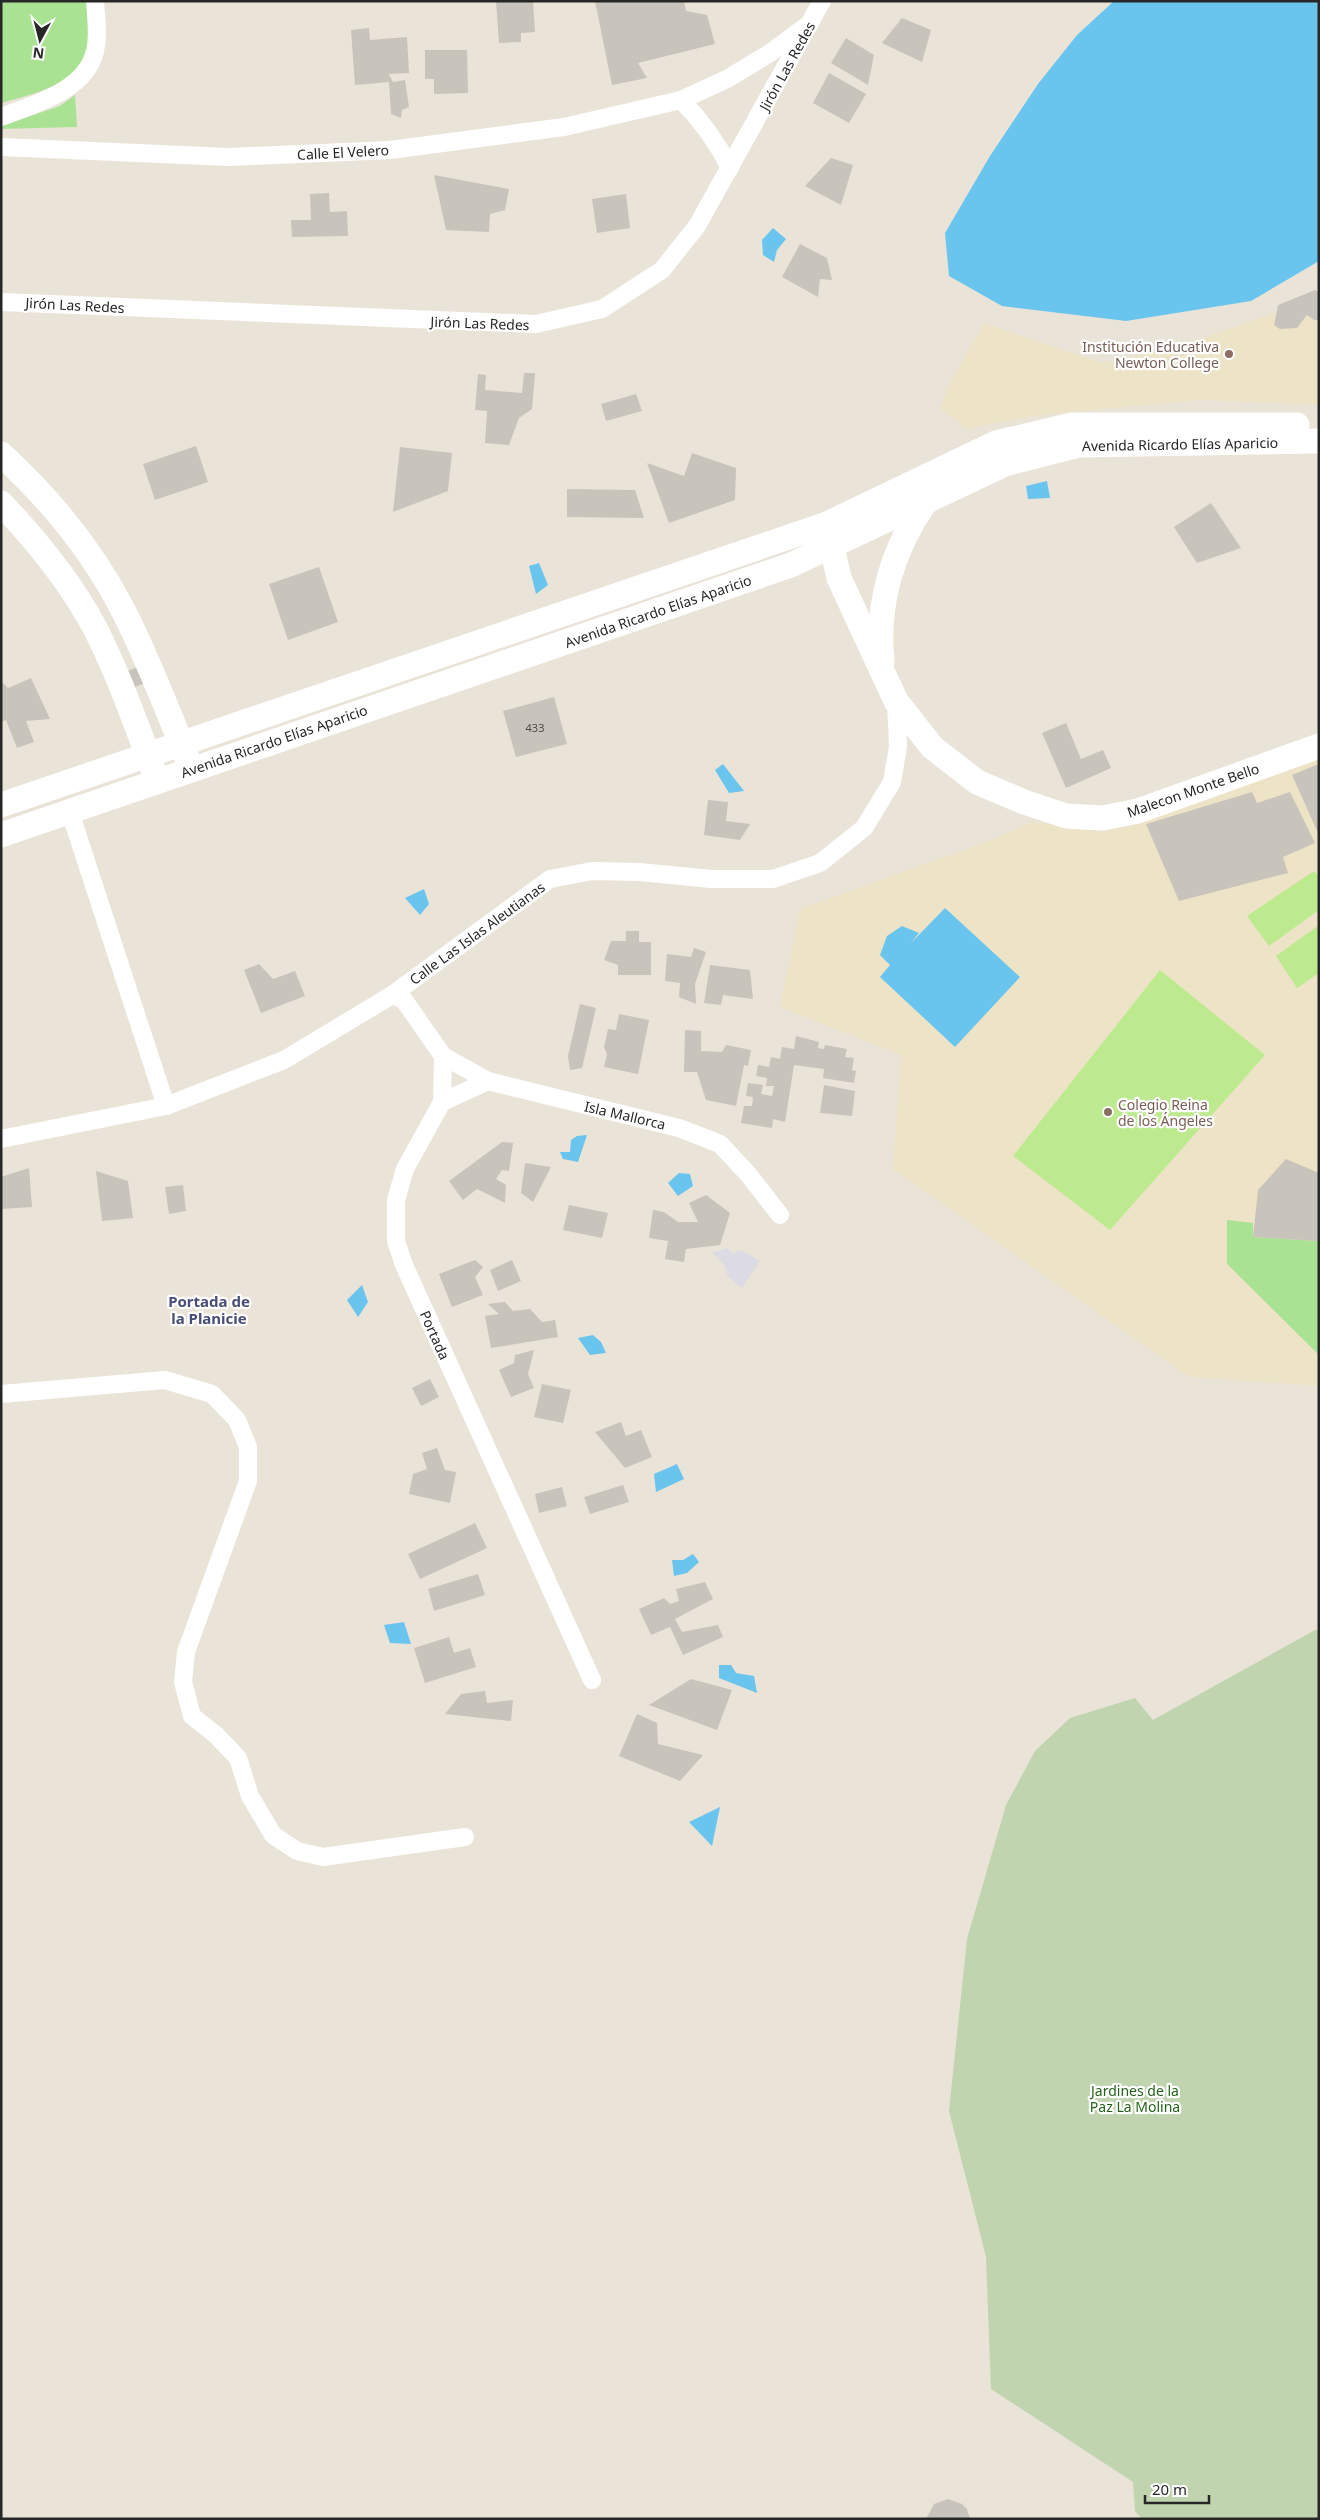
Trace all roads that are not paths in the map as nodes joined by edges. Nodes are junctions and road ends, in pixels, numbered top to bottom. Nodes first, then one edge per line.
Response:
1 (95, 1) edge
2 (822, 1) edge
3 (811, 22) junction
4 (681, 100) junction
5 (1, 117) edge
6 (1, 147) edge
7 (730, 168) junction
8 (1, 302) edge
9 (1319, 425) edge
10 (1319, 441) edge
11 (9, 461) edge
12 (1, 488) edge
13 (926, 501) junction
14 (1, 503) edge
15 (859, 521) junction
16 (829, 535) junction
17 (730, 557) junction
18 (791, 565) junction
19 (892, 569) junction
20 (839, 578) junction
21 (738, 583) junction
22 (883, 673) junction
23 (896, 701) junction
24 (181, 743) junction
25 (1319, 746) edge
26 (148, 755) junction
27 (191, 770) junction
28 (158, 781) junction
29 (1, 805) edge
30 (70, 812) junction
31 (1, 835) edge
32 (392, 995) junction
33 (443, 1056) junction
34 (488, 1080) junction
35 (442, 1102) junction
36 (166, 1106) junction
37 (1, 1139) edge
38 (780, 1215) dead end
39 (1, 1394) edge
40 (592, 1680) dead end
41 (465, 1837) dead end

1 - 5 street
2 - 3 street, Jirón Las Redes
3 - 4 street, Calle El Velero
3 - 7 street, Jirón Las Redes
4 - 6 street, Calle El Velero
4 - 7 street
7 - 8 street, Jirón Las Redes
9 - 15 street, Avenida Ricardo Elías Aparicio
10 - 13 street, Avenida Ricardo Elías Aparicio
11 - 12 street
11 - 24 street
13 - 15 street, Avenida Ricardo Elías Aparicio
13 - 19 street, Malecon Monte Bello
14 - 26 street
15 - 16 street, Avenida Ricardo Elías Aparicio
15 - 19 street
16 - 17 street, Avenida Ricardo Elías Aparicio
16 - 18 street, Avenida Ricardo Elías Aparicio
16 - 20 street, Malecon Monte Bello
17 - 21 street
17 - 24 street, Avenida Ricardo Elías Aparicio
18 - 20 street
18 - 21 street, Avenida Ricardo Elías Aparicio
19 - 22 street, Malecon Monte Bello
20 - 22 street, Malecon Monte Bello
21 - 27 street, Avenida Ricardo Elías Aparicio
22 - 23 street, Malecon Monte Bello
23 - 25 street, Malecon Monte Bello
23 - 32 street, Calle Las Islas Aleutianas
24 - 26 street, Avenida Ricardo Elías Aparicio
24 - 27 street
26 - 28 street
26 - 29 street, Avenida Ricardo Elías Aparicio
27 - 28 street, Avenida Ricardo Elías Aparicio
28 - 30 street, Avenida Ricardo Elías Aparicio
30 - 31 street, Avenida Ricardo Elías Aparicio
30 - 36 street
32 - 33 street
32 - 36 street, Calle Las Islas Aleutianas
33 - 34 street, Isla Mallorca
33 - 35 street, Portada
34 - 35 street
34 - 38 street, Isla Mallorca
35 - 40 street, Portada
36 - 37 street, Calle Las Islas Aleutianas
39 - 41 street

